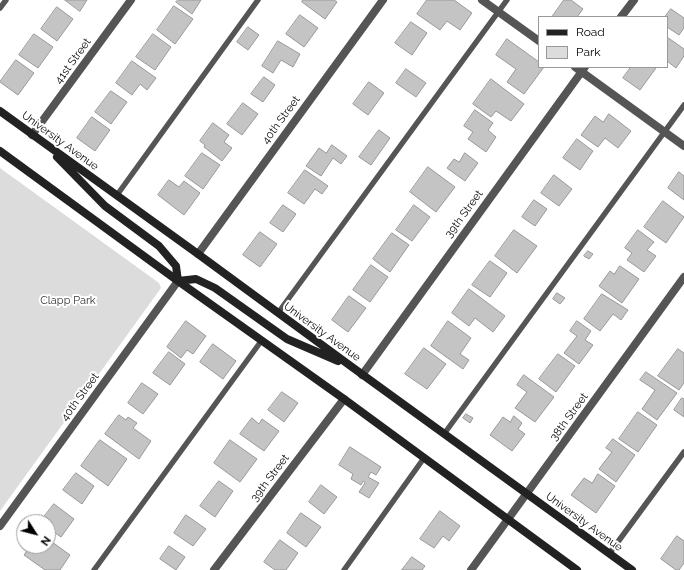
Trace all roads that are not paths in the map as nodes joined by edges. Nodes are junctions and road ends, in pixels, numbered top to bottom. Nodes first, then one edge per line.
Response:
1 (6, 0) edge
2 (131, 0) edge
3 (258, 0) edge
4 (382, 0) edge
5 (482, 0) edge
6 (507, 0) edge
7 (634, 0) edge
8 (0, 8) edge
9 (499, 12) junction
10 (622, 16) edge
11 (538, 40) edge
12 (581, 69) edge
13 (684, 105) edge
14 (0, 111) edge
15 (665, 132) junction
16 (32, 135) junction
17 (41, 141) junction
18 (0, 145) edge
19 (684, 146) edge
20 (0, 151) edge
21 (14, 161) junction
22 (117, 195) junction
23 (198, 254) junction
24 (684, 278) edge
25 (178, 281) junction
26 (278, 313) junction
27 (262, 340) junction
28 (352, 367) junction
29 (362, 374) junction
30 (344, 399) junction
31 (444, 434) junction
32 (684, 452) edge
33 (424, 458) junction
34 (527, 494) junction
35 (508, 520) junction
36 (0, 526) edge
37 (609, 554) junction
38 (94, 570) edge
39 (214, 570) edge
40 (344, 570) edge
41 (471, 570) edge
42 (576, 570) edge
43 (632, 570) edge

1 - 8 lane
2 - 16 street, 41st Street
3 - 22 lane
4 - 23 street, 40th Street
5 - 9 street
6 - 9 lane
7 - 10 street
9 - 11 street
9 - 26 lane
12 - 15 street
12 - 29 street, 39th Street
13 - 15 lane
14 - 16 main road, University Avenue
15 - 19 street
15 - 31 lane
16 - 17 main road, University Avenue
17 - 22 main road, University Avenue
17 - 25 main road
18 - 21 main road
20 - 21 main road
21 - 25 main road
22 - 23 main road, University Avenue
23 - 26 main road, University Avenue
24 - 34 street, 38th Street
25 - 27 main road
25 - 28 main road
25 - 36 street, 40th Street
26 - 28 main road, University Avenue
27 - 30 main road
27 - 38 lane
28 - 29 main road, University Avenue
29 - 31 main road, University Avenue
30 - 33 main road
30 - 39 street, 39th Street
31 - 34 main road, University Avenue
32 - 37 lane
33 - 35 main road
33 - 40 lane
34 - 35 street, 38th Street
34 - 37 main road, University Avenue
35 - 41 street, 38th Street
35 - 42 main road
37 - 43 main road, University Avenue

